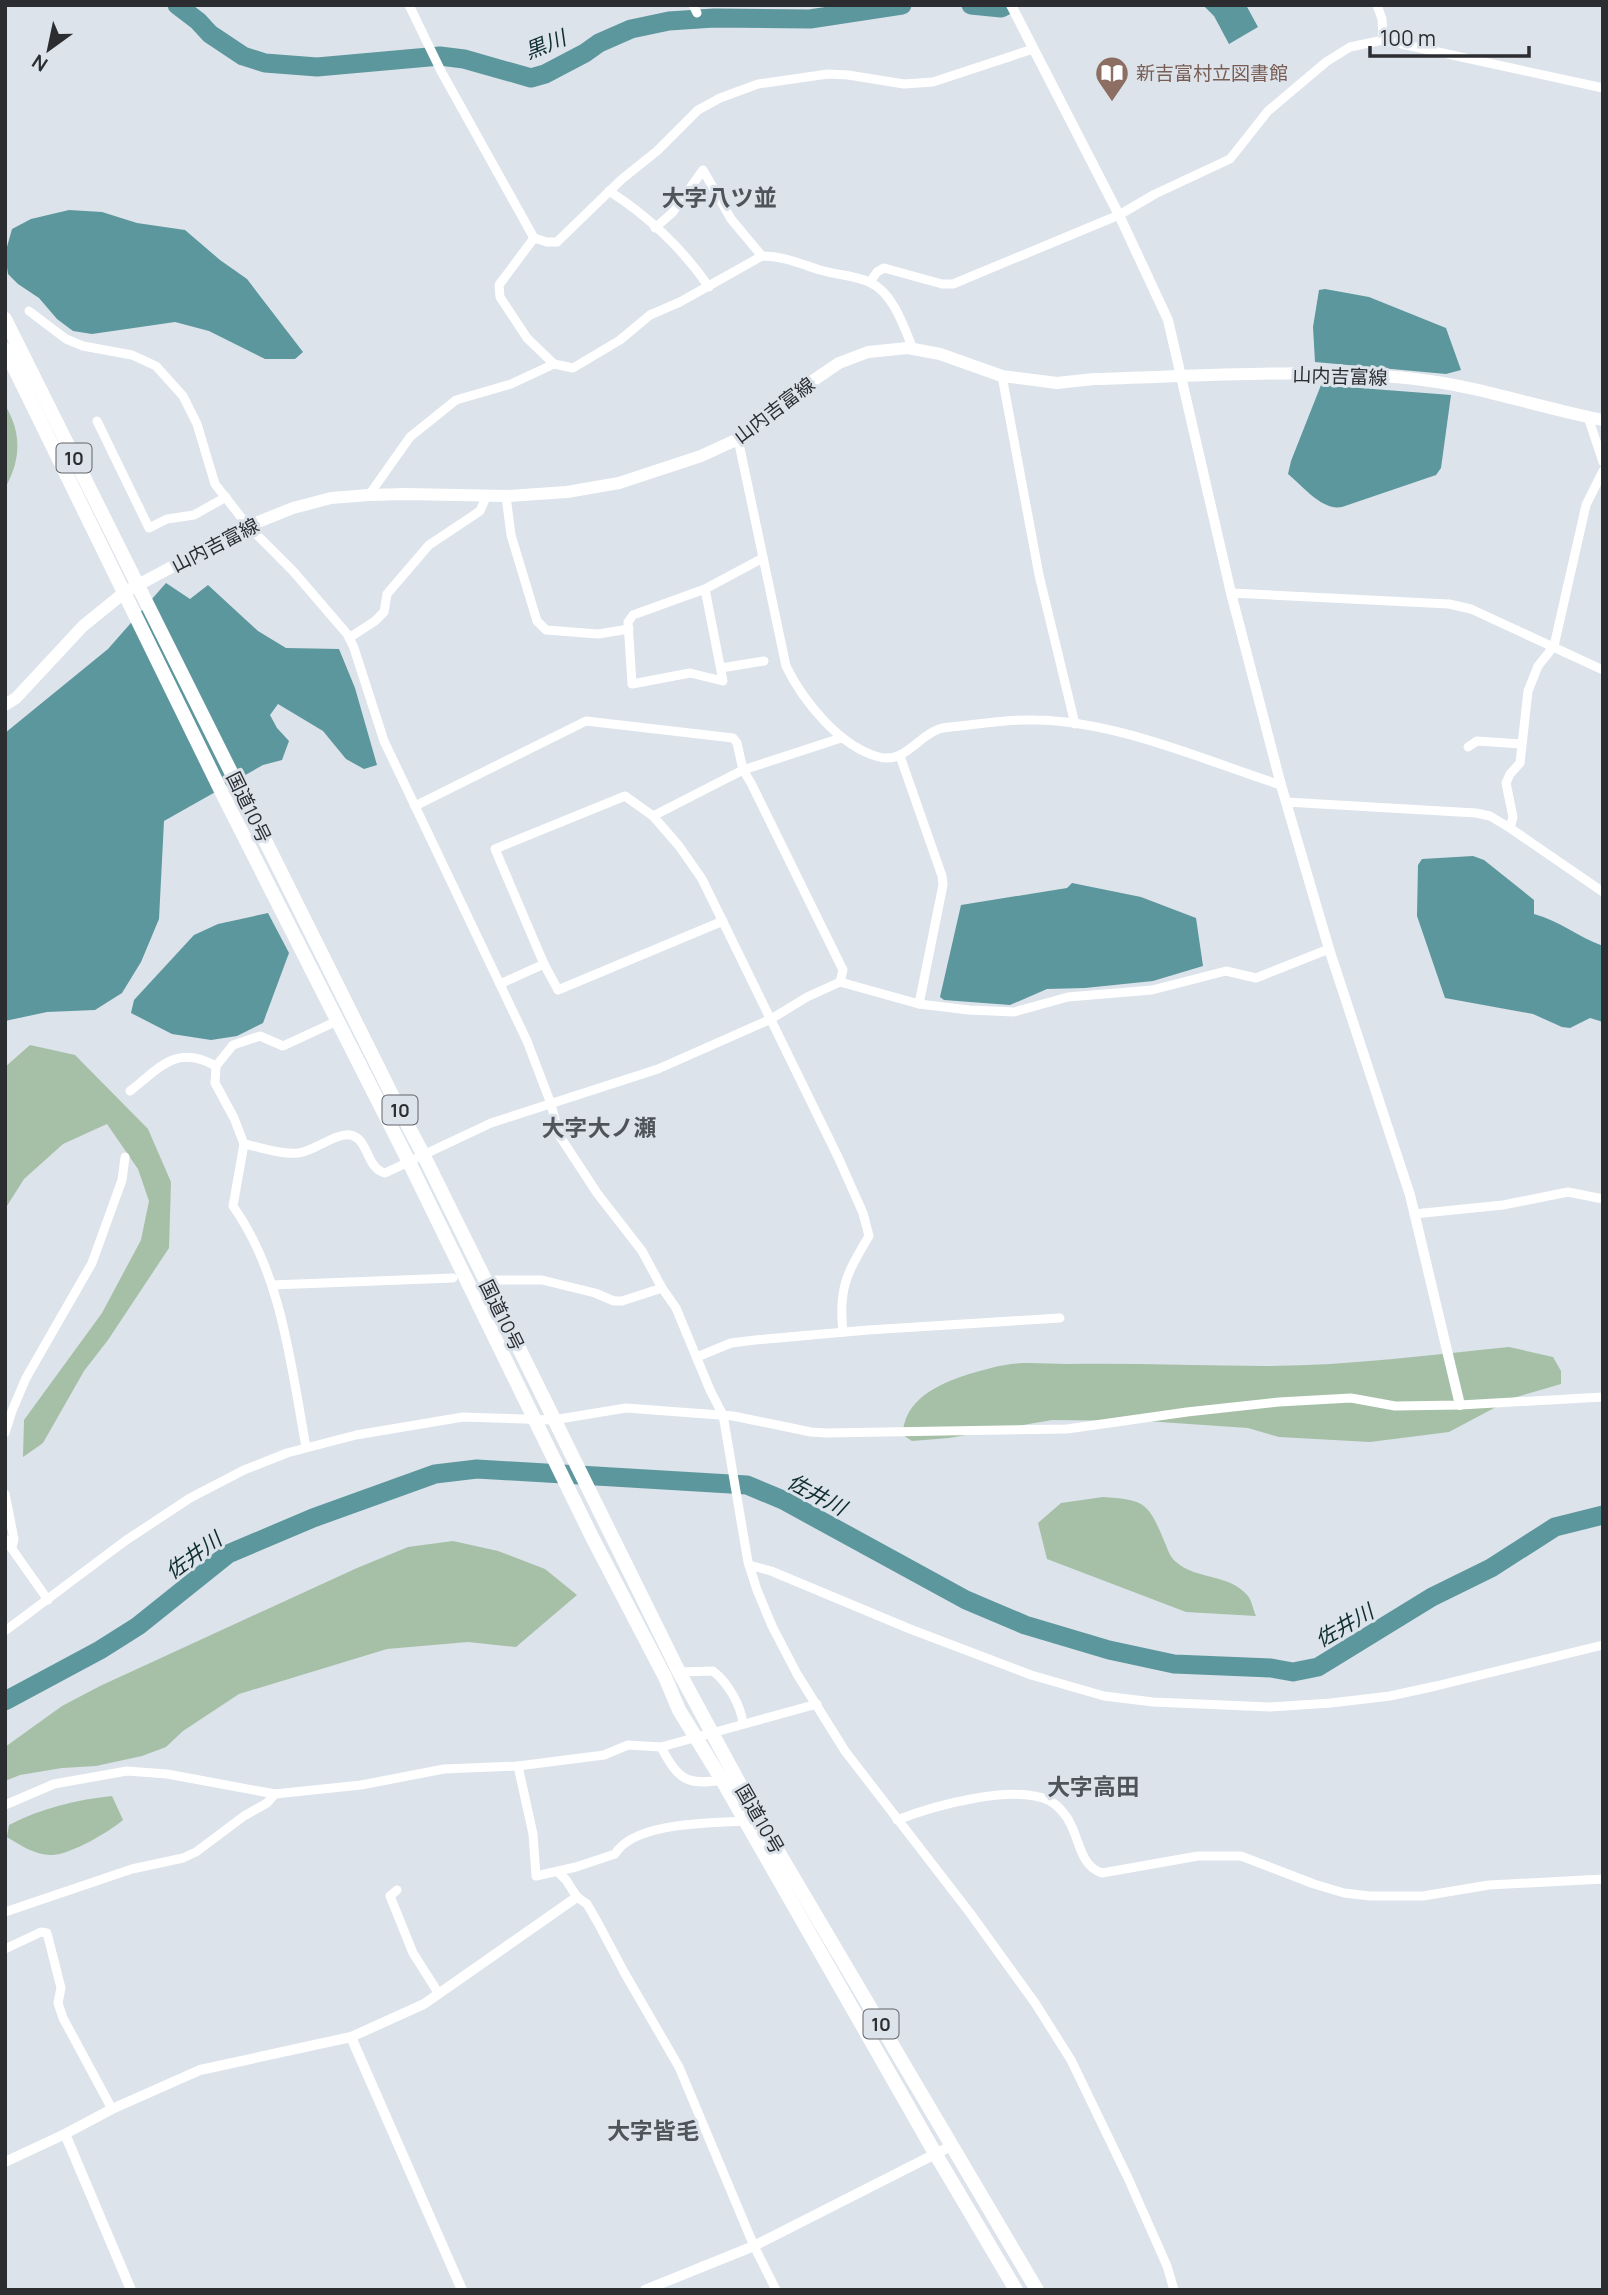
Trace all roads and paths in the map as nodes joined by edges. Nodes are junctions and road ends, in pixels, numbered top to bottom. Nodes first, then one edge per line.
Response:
1 (409, 5) edge
2 (1010, 5) edge
3 (1377, 5) edge
4 (1383, 40) junction
5 (1033, 49) junction
6 (1603, 88) edge
7 (609, 191) junction
8 (1119, 215) junction
9 (655, 228) junction
10 (534, 238) junction
11 (762, 257) junction
12 (870, 282) junction
13 (709, 286) junction
14 (29, 311) dead end
15 (5, 319) edge
16 (5, 349) edge
17 (913, 349) junction
18 (554, 364) junction
19 (1002, 376) junction
20 (1181, 377) junction
21 (1588, 417) junction
22 (1603, 420) edge
23 (97, 421) dead end
24 (738, 439) junction
25 (1603, 462) edge
26 (1603, 471) edge
27 (369, 495) junction
28 (487, 495) junction
29 (506, 496) junction
30 (226, 497) junction
31 (248, 526) junction
32 (763, 558) junction
33 (705, 589) junction
34 (1231, 593) junction
35 (134, 594) junction
36 (629, 629) junction
37 (349, 638) junction
38 (1554, 646) junction
39 (764, 661) dead end
40 (720, 668) junction
41 (1603, 670) edge
42 (5, 705) edge
43 (1075, 724) junction
44 (841, 738) junction
45 (1521, 744) junction
46 (1468, 747) dead end
47 (900, 756) junction
48 (743, 770) junction
49 (1281, 785) junction
50 (1286, 802) junction
51 (415, 806) junction
52 (653, 816) junction
53 (1510, 828) junction
54 (1603, 892) edge
55 (723, 921) junction
56 (1329, 949) junction
57 (544, 964) junction
58 (840, 982) junction
59 (500, 984) junction
60 (919, 1004) junction
61 (771, 1019) junction
62 (338, 1021) junction
63 (216, 1066) junction
64 (130, 1091) dead end
65 (551, 1104) junction
66 (244, 1144) junction
67 (424, 1156) junction
68 (125, 1157) dead end
69 (409, 1162) junction
70 (1603, 1199) edge
71 (1414, 1214) junction
72 (453, 1278) dead end
73 (496, 1280) dead end
74 (272, 1285) junction
75 (662, 1288) junction
76 (1060, 1318) dead end
77 (843, 1332) junction
78 (696, 1357) junction
79 (1603, 1397) edge
80 (1460, 1405) junction
81 (723, 1415) junction
82 (533, 1418) junction
83 (556, 1426) junction
84 (5, 1433) edge
85 (306, 1447) junction
86 (5, 1494) edge
87 (5, 1539) edge
88 (12, 1547) junction
89 (749, 1565) junction
90 (48, 1600) junction
91 (5, 1631) edge
92 (1603, 1645) edge
93 (679, 1672) junction
94 (817, 1704) junction
95 (743, 1724) junction
96 (661, 1747) junction
97 (517, 1766) junction
98 (722, 1780) junction
99 (275, 1794) junction
100 (5, 1805) edge
101 (897, 1820) junction
102 (744, 1821) junction
103 (558, 1872) junction
104 (1603, 1879) edge
105 (397, 1890) dead end
106 (577, 1897) junction
107 (5, 1912) edge
108 (5, 1949) edge
109 (439, 1994) junction
110 (351, 2037) junction
111 (113, 2109) junction
112 (65, 2134) junction
113 (953, 2145) junction
114 (935, 2153) junction
115 (5, 2162) edge
116 (754, 2246) junction
117 (131, 2290) edge
118 (462, 2290) edge
119 (645, 2290) edge
120 (776, 2290) edge
121 (1016, 2290) edge
122 (1037, 2290) edge
123 (1174, 2290) edge

1 - 10 street
2 - 5 street
3 - 4 street
4 - 6 street
4 - 8 street
5 - 7 street
5 - 8 street
7 - 9 street
7 - 10 street
8 - 12 street
8 - 20 street
9 - 11 street
9 - 13 street
10 - 18 street
11 - 12 street
11 - 13 street
12 - 17 street
13 - 18 street
14 - 30 street
15 - 35 highway, 国道10号 / 10
16 - 35 highway, 国道10号 / 10
17 - 19 main road, 山内吉富線
17 - 24 main road, 山内吉富線
18 - 27 street
19 - 20 main road, 山内吉富線
19 - 43 street
20 - 21 main road, 山内吉富線
20 - 34 street
21 - 22 main road, 山内吉富線
21 - 25 street
23 - 30 street
24 - 29 main road, 山内吉富線
24 - 32 street
26 - 38 street
27 - 28 main road, 山内吉富線
27 - 31 main road, 山内吉富線
28 - 29 main road, 山内吉富線
28 - 37 street
29 - 36 street
30 - 31 street
31 - 35 main road, 山内吉富線
31 - 37 street
32 - 33 street
32 - 44 street
33 - 36 street
33 - 40 street
34 - 38 street
34 - 49 street
35 - 42 main road, 山内吉富線
35 - 62 highway, 国道10号 / 10
35 - 67 highway, 国道10号 / 10
36 - 40 street
37 - 51 street
38 - 41 street
38 - 45 street
39 - 40 street
43 - 47 street
43 - 49 street
44 - 47 street
44 - 48 street
45 - 46 street
45 - 53 street
47 - 60 street
48 - 51 street
48 - 52 street
48 - 58 street
49 - 50 street
50 - 53 street
50 - 56 street
51 - 59 street
52 - 55 street
52 - 57 street
53 - 54 street
55 - 57 street
55 - 61 street
56 - 60 street
56 - 71 street
57 - 59 street
58 - 60 street
58 - 61 street
59 - 65 street
61 - 65 street
61 - 77 street
62 - 63 street
62 - 69 highway, 国道10号 / 10
63 - 64 street
63 - 66 street
65 - 67 street
65 - 75 street
66 - 69 street
66 - 74 street
67 - 69 street
67 - 83 highway, 国道10号 / 10
68 - 84 street
69 - 82 highway, 国道10号 / 10
70 - 71 street
71 - 80 street
72 - 74 street
73 - 75 street
74 - 85 street
75 - 78 street
76 - 77 street
77 - 78 street
78 - 81 street
79 - 80 street
80 - 81 street
81 - 83 street
81 - 89 street
82 - 83 street
82 - 85 street
82 - 98 highway, 国道10号 / 10
83 - 93 highway, 国道10号 / 10
85 - 90 street
86 - 88 street
87 - 88 street
88 - 90 street
89 - 92 street
89 - 94 street
90 - 91 street
93 - 95 street
93 - 113 highway, 国道10号 / 10
94 - 95 street
94 - 101 street
95 - 96 street
96 - 97 street
96 - 98 street
97 - 99 street
97 - 103 street
98 - 102 highway, 国道10号 / 10
99 - 100 street
99 - 107 street
101 - 104 street
101 - 123 street
102 - 103 street
102 - 114 highway, 国道10号 / 10
103 - 106 street
105 - 109 street
106 - 109 street
106 - 116 street
108 - 111 street
109 - 110 street
110 - 111 street
110 - 118 street
111 - 112 street
112 - 115 street
112 - 117 street
113 - 114 street
113 - 122 highway, 国道10号 / 10
114 - 116 street
114 - 121 highway, 国道10号 / 10
116 - 119 street
116 - 120 street

